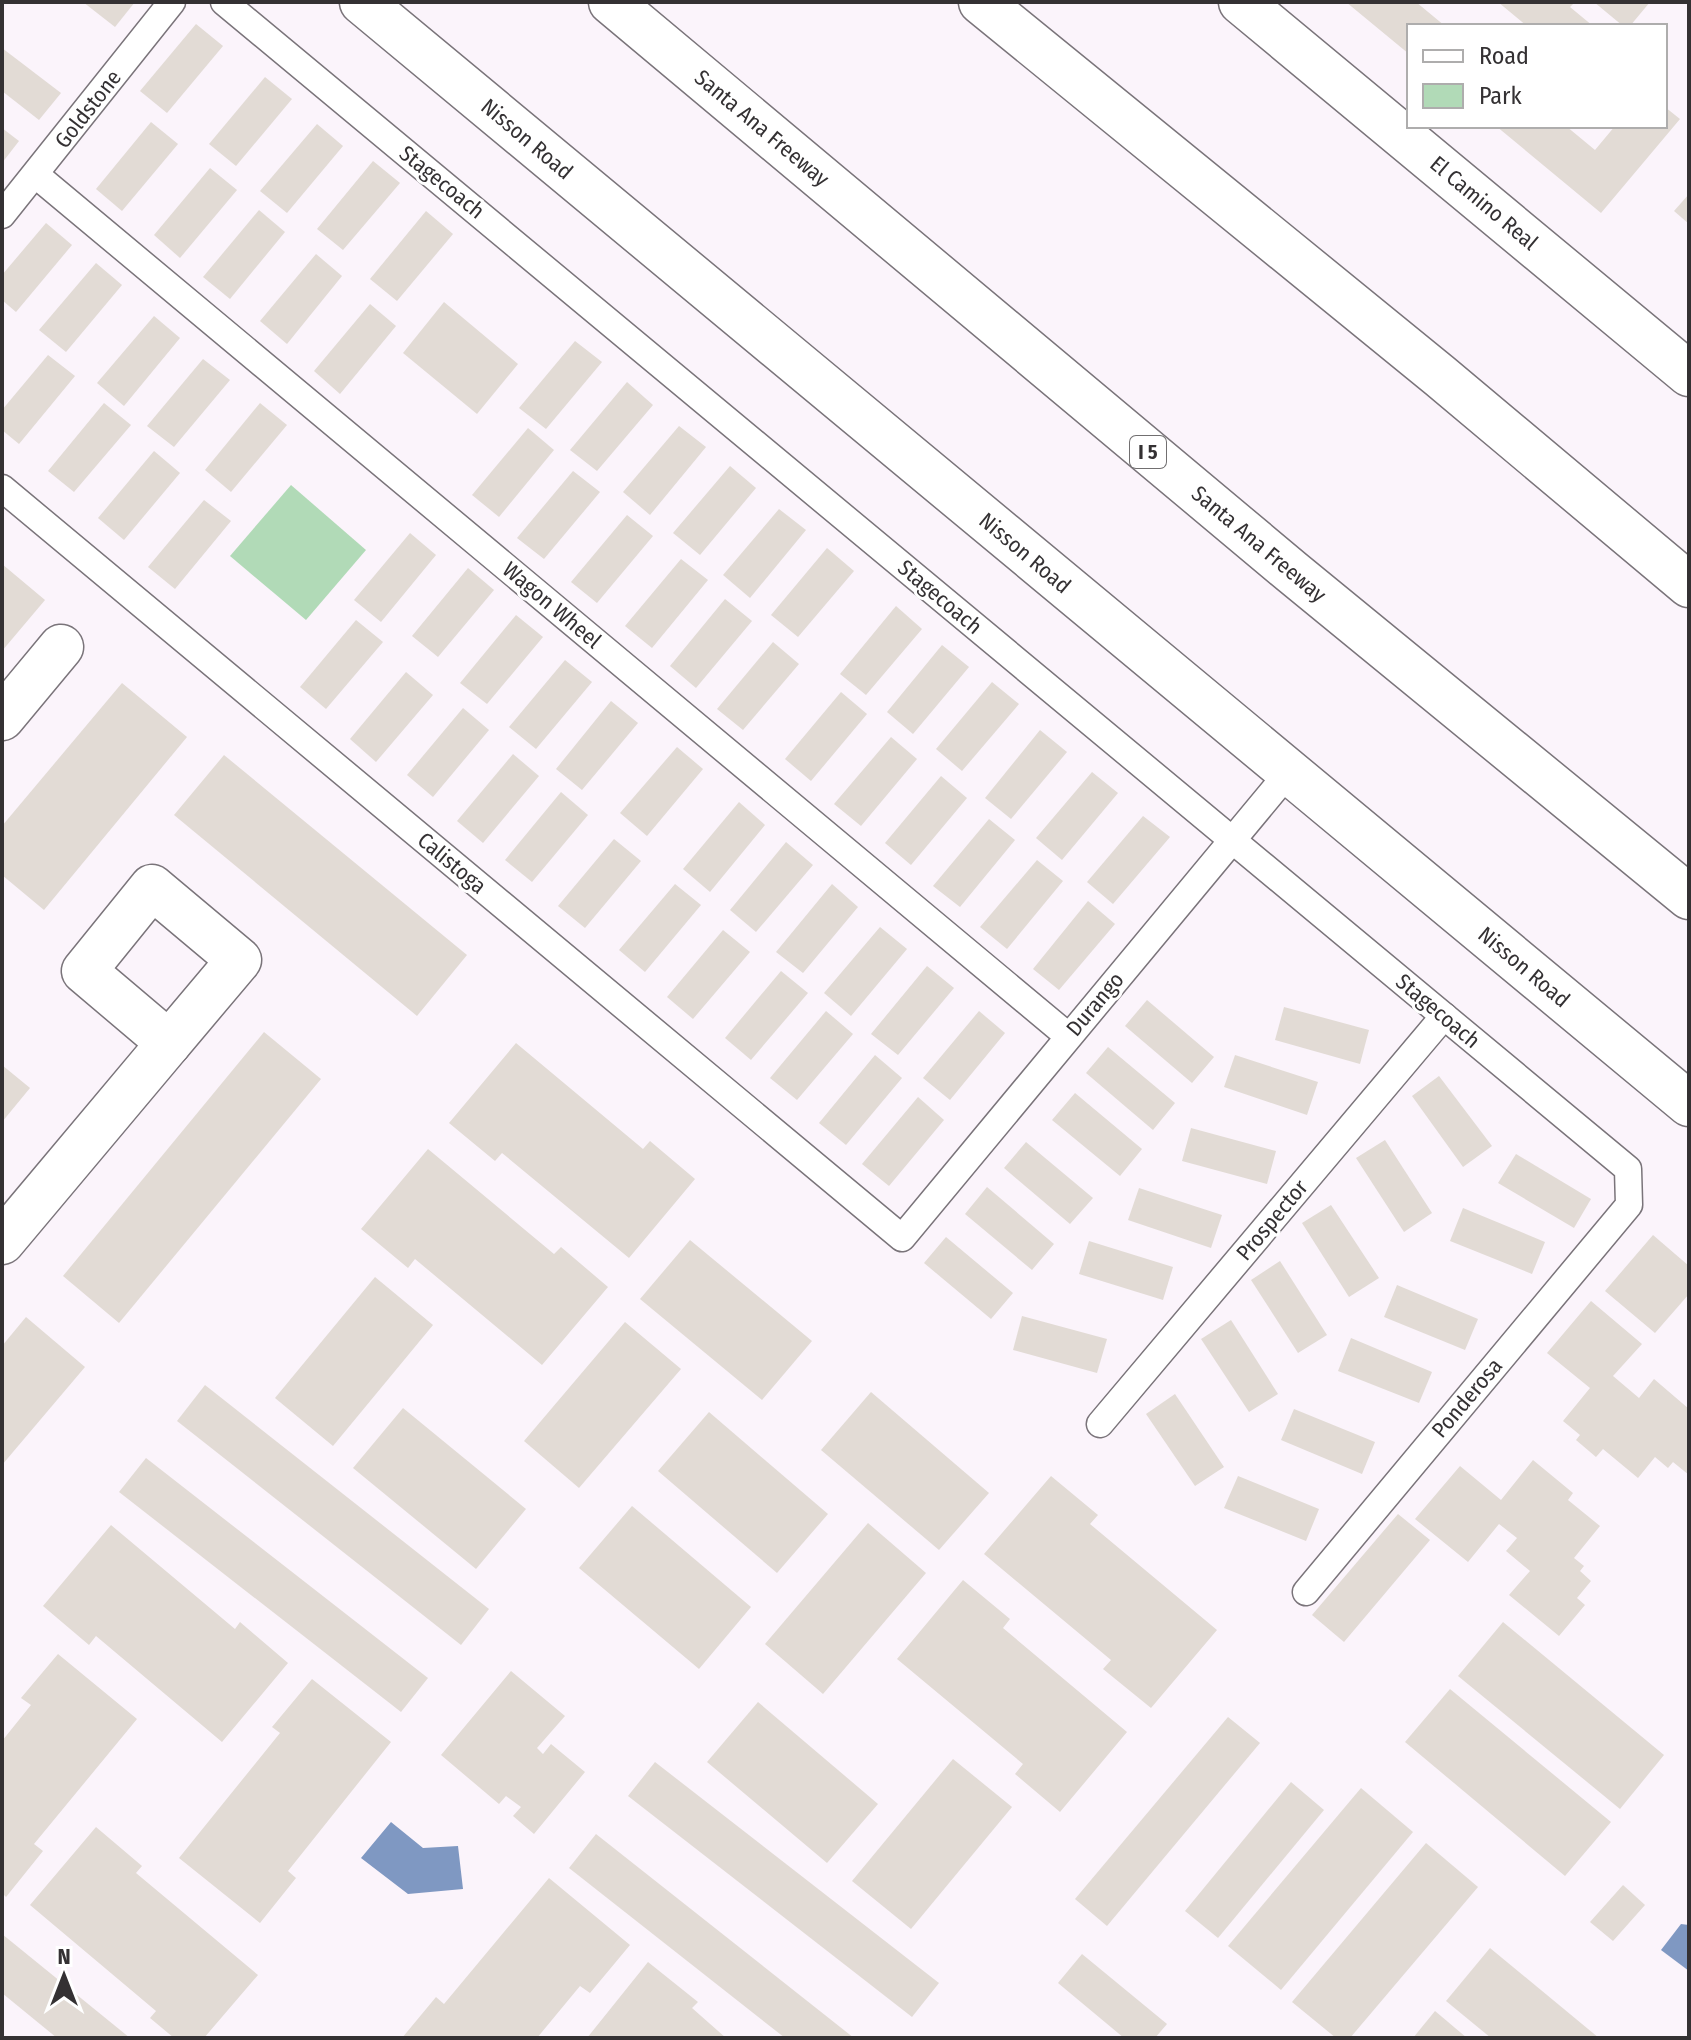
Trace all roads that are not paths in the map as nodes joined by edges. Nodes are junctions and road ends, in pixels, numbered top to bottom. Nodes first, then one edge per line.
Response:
1 (172, 2) edge
2 (224, 2) edge
3 (362, 2) edge
4 (611, 2) edge
5 (981, 2) edge
6 (1241, 2) edge
7 (36, 175) junction
8 (2, 215) edge
9 (1689, 374) edge
10 (2, 488) edge
11 (1689, 585) edge
12 (61, 647) dead end
13 (2, 718) edge
14 (1289, 772) junction
15 (1233, 841) junction
16 (1689, 897) edge
17 (1444, 1016) junction
18 (1068, 1036) junction
19 (169, 1043) dead end
20 (1689, 1104) edge
21 (1629, 1205) joint
22 (902, 1238) joint
23 (2, 1242) edge
24 (1100, 1424) dead end
25 (1306, 1592) dead end

1 - 7 lane, Goldstone
2 - 15 lane, Stagecoach
3 - 14 main road, Nisson Road
4 - 16 main road, Santa Ana Freeway / I 5
5 - 11 main road
6 - 9 main road, El Camino Real
7 - 8 lane, Goldstone
7 - 18 lane, Wagon Wheel
10 - 22 lane, Calistoga
12 - 13 main road
14 - 15 lane, Durango
14 - 20 main road, Nisson Road
15 - 17 lane, Stagecoach
15 - 18 lane, Durango
17 - 21 lane, Stagecoach
17 - 24 lane, Prospector
18 - 22 lane, Durango
19 - 23 main road
21 - 25 lane, Ponderosa

